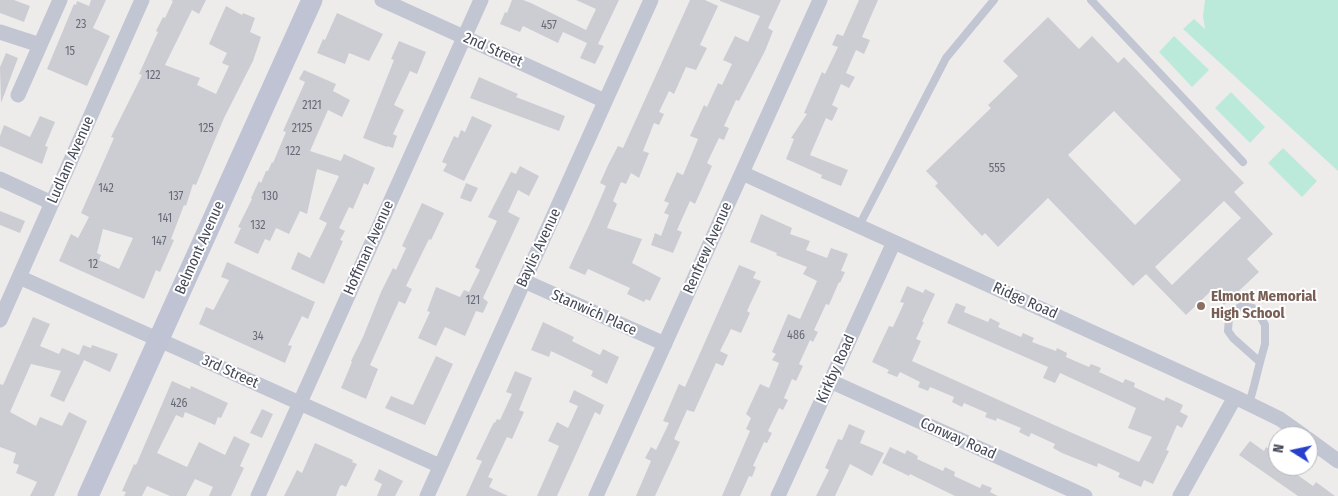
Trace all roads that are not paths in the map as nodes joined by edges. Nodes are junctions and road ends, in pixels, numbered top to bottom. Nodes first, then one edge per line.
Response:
1 (60, 0) edge
2 (142, 0) edge
3 (312, 0) edge
4 (382, 0) edge
5 (481, 0) edge
6 (650, 0) edge
7 (820, 0) edge
8 (994, 0) edge
9 (1091, 0) edge
10 (0, 32) edge
11 (465, 37) junction
12 (40, 46) junction
13 (18, 95) dead end
14 (605, 101) junction
15 (1243, 162) dead end
16 (742, 173) junction
17 (0, 180) edge
18 (52, 203) junction
19 (859, 226) junction
20 (894, 242) junction
21 (19, 277) junction
22 (524, 281) junction
23 (0, 320) edge
24 (159, 340) junction
25 (665, 344) junction
26 (1260, 362) junction
27 (830, 381) junction
28 (1242, 400) junction
29 (299, 403) junction
30 (1291, 426) edge
31 (1318, 446) edge
32 (1338, 461) edge
33 (440, 466) junction
34 (88, 496) edge
35 (258, 496) edge
36 (427, 496) edge
37 (596, 496) edge
38 (778, 496) edge
39 (1085, 496) edge
40 (1180, 496) edge

1 - 12 street
2 - 18 street, Ludlam Avenue
3 - 24 street, Belmont Avenue
4 - 11 street, 2nd Street
5 - 11 street, Hoffman Avenue
6 - 14 street, Baylis Avenue
7 - 16 street, Renfrew Avenue
8 - 19 lane
9 - 15 lane
10 - 12 street
11 - 14 street, 2nd Street
11 - 29 street, Hoffman Avenue
12 - 13 street
14 - 22 street, Baylis Avenue
16 - 19 street, Ridge Road
16 - 25 street, Renfrew Avenue
17 - 18 street
18 - 21 street, Ludlam Avenue
19 - 20 street, Ridge Road
20 - 27 street, Kirkby Road
20 - 28 street, Ridge Road
21 - 23 street, Ludlam Avenue
21 - 24 street, 3rd Street
22 - 25 street, Stanwich Place
22 - 33 street, Baylis Avenue
24 - 29 street, 3rd Street
24 - 34 street, Belmont Avenue
25 - 37 street, Renfrew Avenue
26 - 26 lane
26 - 28 lane
27 - 38 street, Kirkby Road
27 - 39 street, Conway Road
28 - 30 street, Ridge Road
28 - 40 street
29 - 33 street, 3rd Street
29 - 35 street, Hoffman Avenue
31 - 32 street
33 - 36 street, Baylis Avenue

